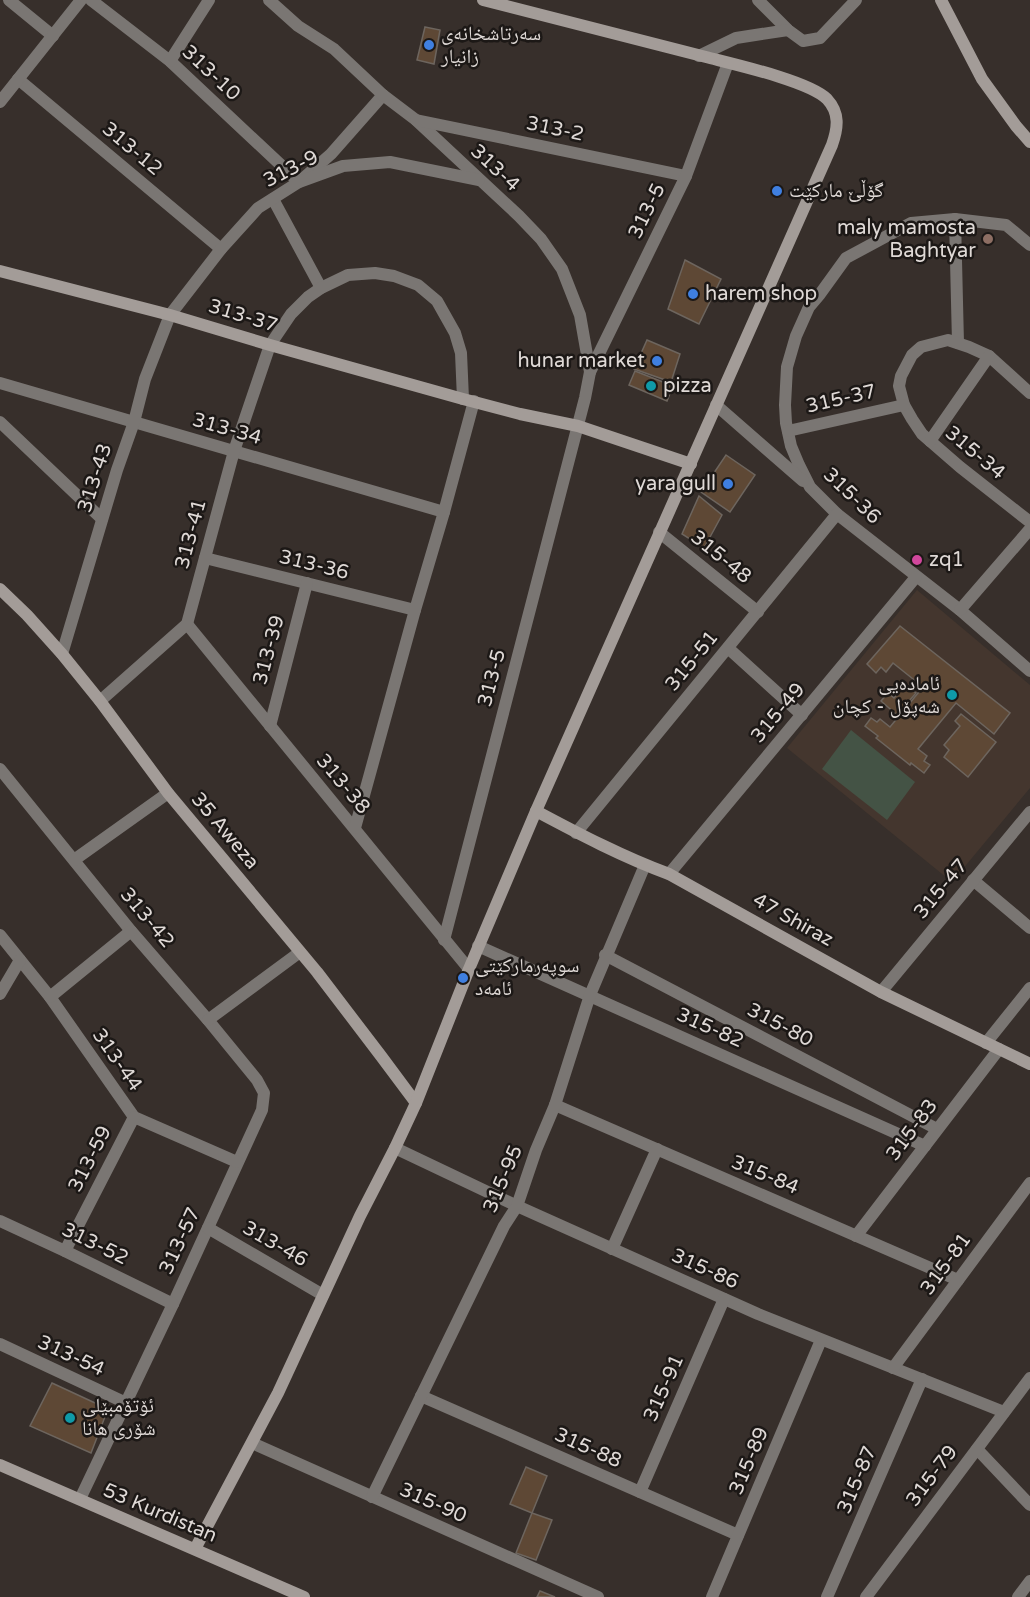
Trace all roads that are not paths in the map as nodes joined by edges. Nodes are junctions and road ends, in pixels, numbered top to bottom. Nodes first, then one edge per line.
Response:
1 (9, 0) edge
2 (81, 0) edge
3 (91, 0) edge
4 (209, 0) edge
5 (269, 0) edge
6 (483, 0) edge
7 (759, 0) edge
8 (856, 0) edge
9 (941, 0) edge
10 (788, 30) junction
11 (53, 36) junction
12 (699, 56) junction
13 (170, 61) junction
14 (728, 63) junction
15 (18, 79) junction
16 (383, 95) junction
17 (0, 102) edge
18 (416, 120) junction
19 (1030, 142) edge
20 (686, 176) junction
21 (479, 180) junction
22 (299, 182) junction
23 (273, 199) junction
24 (955, 219) junction
25 (1030, 245) edge
26 (221, 249) junction
27 (0, 271) edge
28 (321, 288) junction
29 (170, 315) junction
30 (958, 343) junction
31 (270, 345) junction
32 (989, 356) junction
33 (590, 372) junction
34 (0, 383) edge
35 (1030, 393) edge
36 (469, 400) junction
37 (716, 405) junction
38 (904, 405) junction
39 (0, 422) edge
40 (135, 422) junction
41 (578, 426) junction
42 (788, 431) junction
43 (930, 441) junction
44 (234, 452) junction
45 (691, 464) junction
46 (810, 487) junction
47 (444, 512) junction
48 (837, 514) junction
49 (102, 519) junction
50 (1030, 522) edge
51 (1030, 529) edge
52 (659, 532) junction
53 (205, 558) junction
54 (916, 577) junction
55 (307, 584) junction
56 (0, 589) edge
57 (415, 610) junction
58 (960, 610) junction
59 (758, 612) junction
60 (187, 624) junction
61 (728, 648) junction
62 (62, 654) junction
63 (1030, 671) edge
64 (100, 701) junction
65 (802, 715) junction
66 (270, 726) junction
67 (0, 770) edge
68 (168, 793) junction
69 (536, 811) junction
70 (1030, 812) edge
71 (355, 828) junction
72 (576, 833) junction
73 (74, 860) junction
74 (645, 865) junction
75 (669, 874) junction
76 (973, 880) junction
77 (1030, 928) edge
78 (131, 931) junction
79 (0, 935) edge
80 (444, 940) junction
81 (478, 946) junction
82 (300, 952) junction
83 (605, 956) junction
84 (20, 960) junction
85 (469, 969) junction
86 (1030, 988) edge
87 (881, 992) junction
88 (0, 994) edge
89 (590, 995) junction
90 (50, 997) junction
91 (208, 1020) junction
92 (986, 1043) junction
93 (999, 1049) junction
94 (1030, 1064) edge
95 (264, 1093) joint
96 (416, 1103) junction
97 (555, 1105) junction
98 (134, 1117) junction
99 (937, 1129) junction
100 (925, 1146) junction
101 (395, 1148) junction
102 (657, 1149) junction
103 (237, 1162) junction
104 (1030, 1183) edge
105 (517, 1206) junction
106 (0, 1221) edge
107 (208, 1228) junction
108 (856, 1236) junction
109 (612, 1249) junction
110 (65, 1251) junction
111 (958, 1280) junction
112 (323, 1294) junction
113 (724, 1299) junction
114 (173, 1304) junction
115 (821, 1340) junction
116 (0, 1344) edge
117 (893, 1368) junction
118 (1030, 1378) edge
119 (922, 1379) junction
120 (421, 1396) junction
121 (126, 1403) junction
122 (1004, 1412) junction
123 (252, 1443) junction
124 (977, 1449) junction
125 (0, 1465) edge
126 (640, 1492) junction
127 (372, 1497) junction
128 (80, 1499) junction
129 (1030, 1506) edge
130 (738, 1535) junction
131 (195, 1549) junction
132 (1030, 1581) edge
133 (304, 1597) edge
134 (597, 1597) edge
135 (712, 1597) edge
136 (827, 1597) edge
137 (866, 1597) edge
138 (1018, 1597) edge

1 - 11 street
2 - 11 street
3 - 13 street, 313-10
4 - 13 street
5 - 16 street, 313-4
6 - 12 street
7 - 10 street
8 - 10 street
9 - 19 street
10 - 12 street
11 - 15 street
12 - 14 street
13 - 22 street, 313-10
14 - 20 street, 313-5
14 - 37 street
15 - 17 street
15 - 26 street, 313-12
16 - 18 street, 313-4
16 - 22 street
18 - 20 street, 313-2
18 - 21 street, 313-4
20 - 33 street, 313-5
21 - 22 street, 313-9
21 - 33 street, 313-4
22 - 23 street, 313-9
23 - 26 street, 313-9
23 - 28 street
24 - 25 street
24 - 30 street
24 - 42 street, 315-36
26 - 29 street, 313-9
27 - 29 street, 313-37
28 - 31 street, 313-41
28 - 36 street, 313-41
29 - 31 street, 313-37
29 - 40 street, 313-43
30 - 32 street
30 - 38 street
31 - 36 street, 313-37
31 - 44 street, 313-41
32 - 35 street
32 - 43 street
33 - 41 street, 313-4
34 - 40 street, 313-34
36 - 41 street, 313-37
36 - 47 street
37 - 45 street
37 - 46 street
38 - 42 street, 315-37
38 - 43 street, 315-34
39 - 49 street
40 - 44 street, 313-34
40 - 49 street, 313-43
41 - 45 street, 313-37
41 - 80 street, 313-5
42 - 46 street, 315-36
43 - 50 street, 315-34
44 - 47 street, 313-34
44 - 53 street, 313-41
45 - 52 street
46 - 48 street, 315-36
47 - 57 street
48 - 54 street, 315-36
48 - 59 street, 315-51
49 - 62 street, 313-43
51 - 58 street
52 - 59 street, 315-48
52 - 69 street
53 - 55 street, 313-36
53 - 60 street, 313-41
54 - 58 street, 315-36
54 - 65 street, 315-49
55 - 57 street, 313-36
55 - 66 street, 313-39
56 - 62 street, 35 Aweza
57 - 71 street
58 - 63 street, 315-36
59 - 61 street, 315-51
60 - 64 street
60 - 66 street, 313-38
61 - 65 street
61 - 72 street, 315-51
62 - 64 street, 35 Aweza
64 - 68 street, 35 Aweza
65 - 75 street, 315-49
66 - 71 street, 313-38
67 - 73 street, 313-42
68 - 73 street
68 - 82 street, 35 Aweza
69 - 72 street, 47 Shiraz
69 - 81 street
70 - 76 street, 315-47
71 - 80 street, 313-38
72 - 74 street, 47 Shiraz
73 - 78 street, 313-42
74 - 75 street, 47 Shiraz
74 - 83 street, 315-95
75 - 87 street, 47 Shiraz
76 - 77 street
76 - 87 street, 315-47
78 - 90 street
78 - 91 street, 313-42
79 - 84 street, 313-44
80 - 85 street, 313-38
81 - 85 street
81 - 89 street, 315-82
82 - 91 street
82 - 96 street, 35 Aweza
83 - 89 street, 315-95
83 - 99 street, 315-80
84 - 88 street
84 - 90 street, 313-44
85 - 96 street
86 - 92 street
87 - 92 street, 47 Shiraz
89 - 97 street, 315-95
89 - 100 street, 315-82
90 - 98 street, 313-44
91 - 95 street, 313-42
92 - 93 street, 47 Shiraz
93 - 94 street, 47 Shiraz
93 - 99 street, 315-83
95 - 103 street, 313-57
96 - 101 street
97 - 102 street, 315-84
97 - 105 street, 315-95
98 - 103 street, 313-44
98 - 110 street, 313-59
99 - 100 street, 315-83
100 - 108 street, 315-83
101 - 105 street, 315-86
101 - 112 street
102 - 108 street, 315-84
102 - 109 street
103 - 107 street, 313-57
104 - 111 street, 315-81
105 - 109 street, 315-86
105 - 120 street, 315-95
106 - 110 street, 313-52
107 - 112 street, 313-46
107 - 114 street, 313-57
108 - 111 street, 315-84
109 - 113 street, 315-86
110 - 114 street, 313-52
111 - 117 street, 315-81
112 - 123 street
113 - 115 street, 315-86
113 - 126 street, 315-91
114 - 121 street, 313-57
115 - 117 street, 315-86
115 - 130 street, 315-89
116 - 121 street, 313-54
117 - 119 street, 315-86
118 - 122 street, 315-79
119 - 122 street, 315-86
119 - 136 street, 315-87
120 - 126 street, 315-88
120 - 127 street, 315-95
121 - 128 street, 313-57
122 - 124 street, 315-79
123 - 127 street, 315-90
123 - 131 street
124 - 129 street
124 - 137 street, 315-79
125 - 128 street, 53 Kurdistan
126 - 130 street, 315-88
127 - 134 street, 315-90
128 - 131 street, 53 Kurdistan
130 - 135 street, 315-89
131 - 133 street, 53 Kurdistan
132 - 138 street

